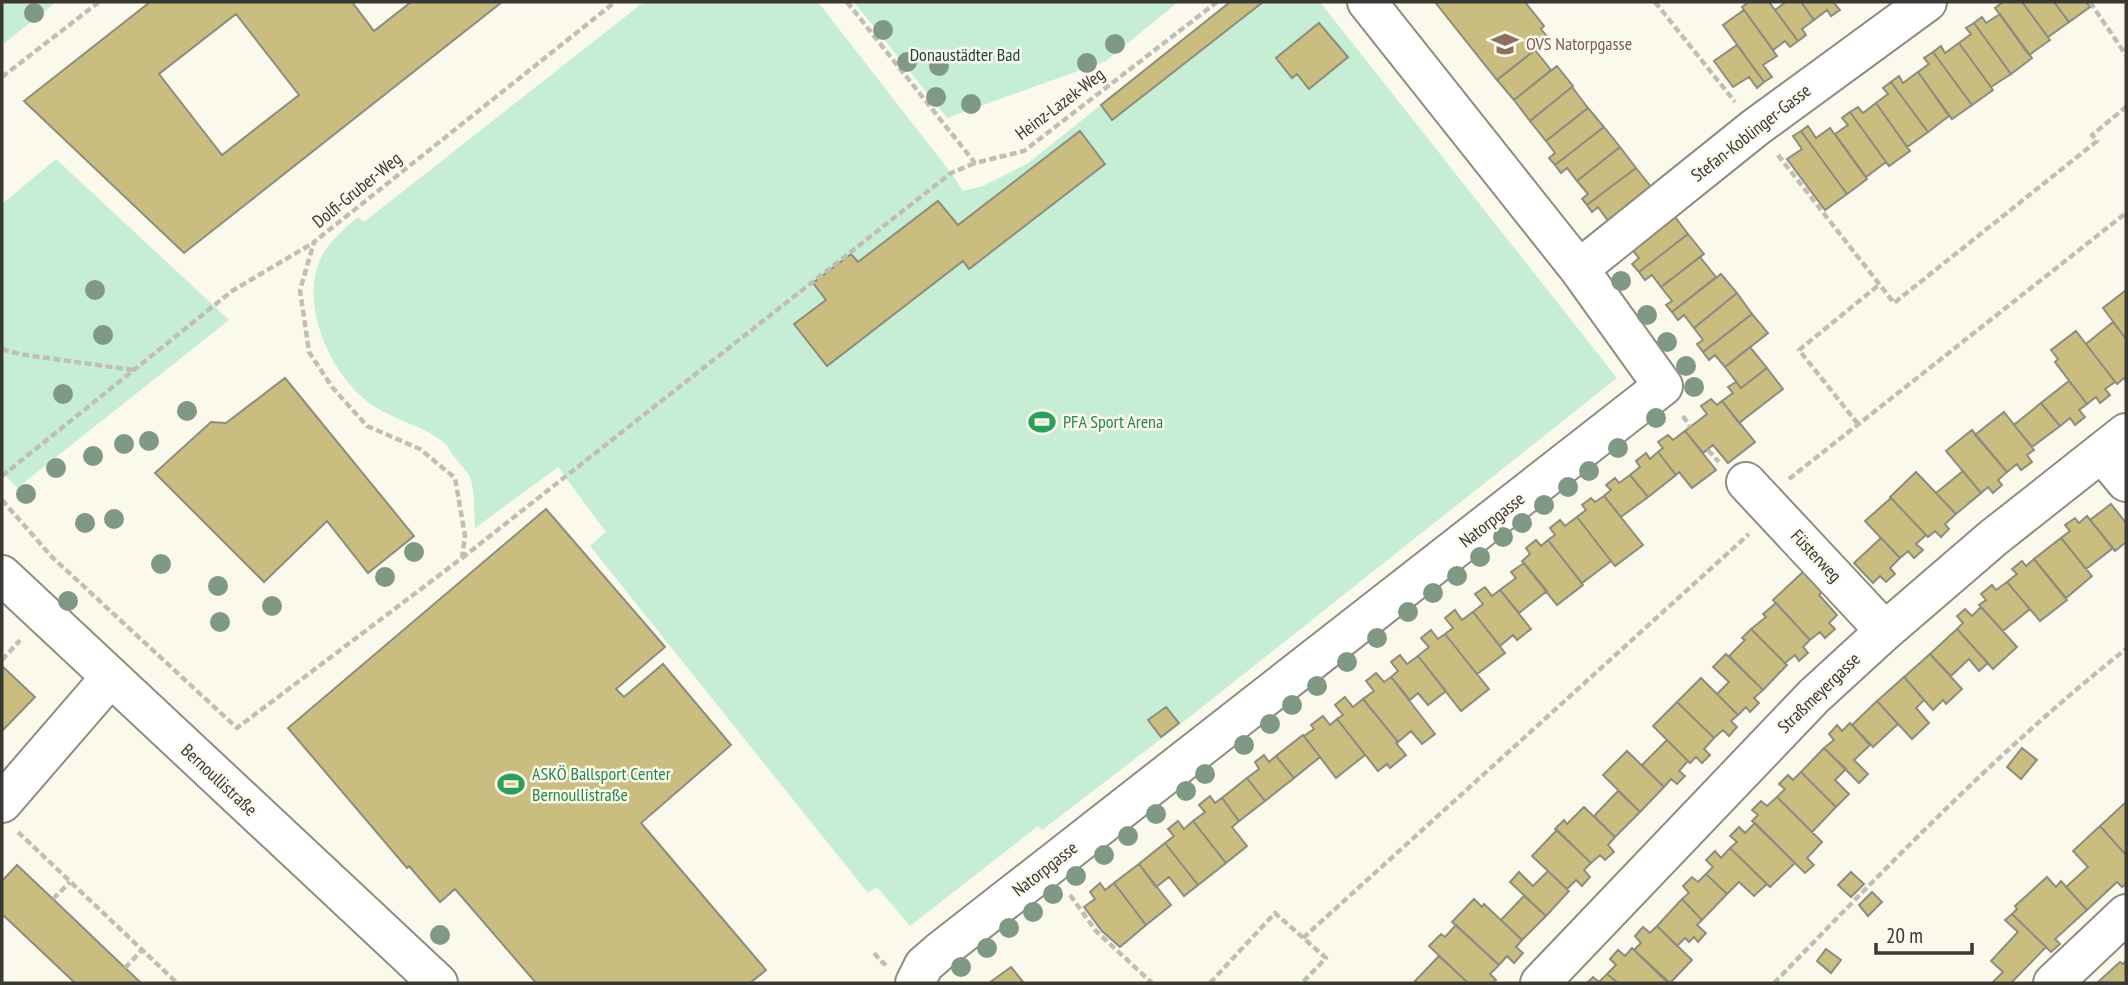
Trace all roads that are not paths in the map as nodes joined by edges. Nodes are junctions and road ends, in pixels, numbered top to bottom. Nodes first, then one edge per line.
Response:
1 (1367, 2) edge
2 (1927, 2) edge
3 (1579, 269) junction
4 (2114, 443) edge
5 (2126, 482) edge
6 (1761, 498) road end
7 (2, 575) edge
8 (1885, 631) junction
9 (110, 678) junction
10 (7, 815) edge
11 (2126, 914) edge
12 (2058, 982) edge
13 (438, 983) edge
14 (915, 983) edge
15 (1540, 983) edge

1 - 3 street, Natorpgasse
2 - 3 street, Stefan-Koblinger-Gasse
3 - 14 street, Natorpgasse
4 - 5 street
4 - 8 street, Straßmeyergasse
6 - 8 street, Füsterweg
7 - 9 street, Bernoullistraße
8 - 15 street, Straßmeyergasse
9 - 10 street
9 - 13 street, Bernoullistraße
11 - 12 street

